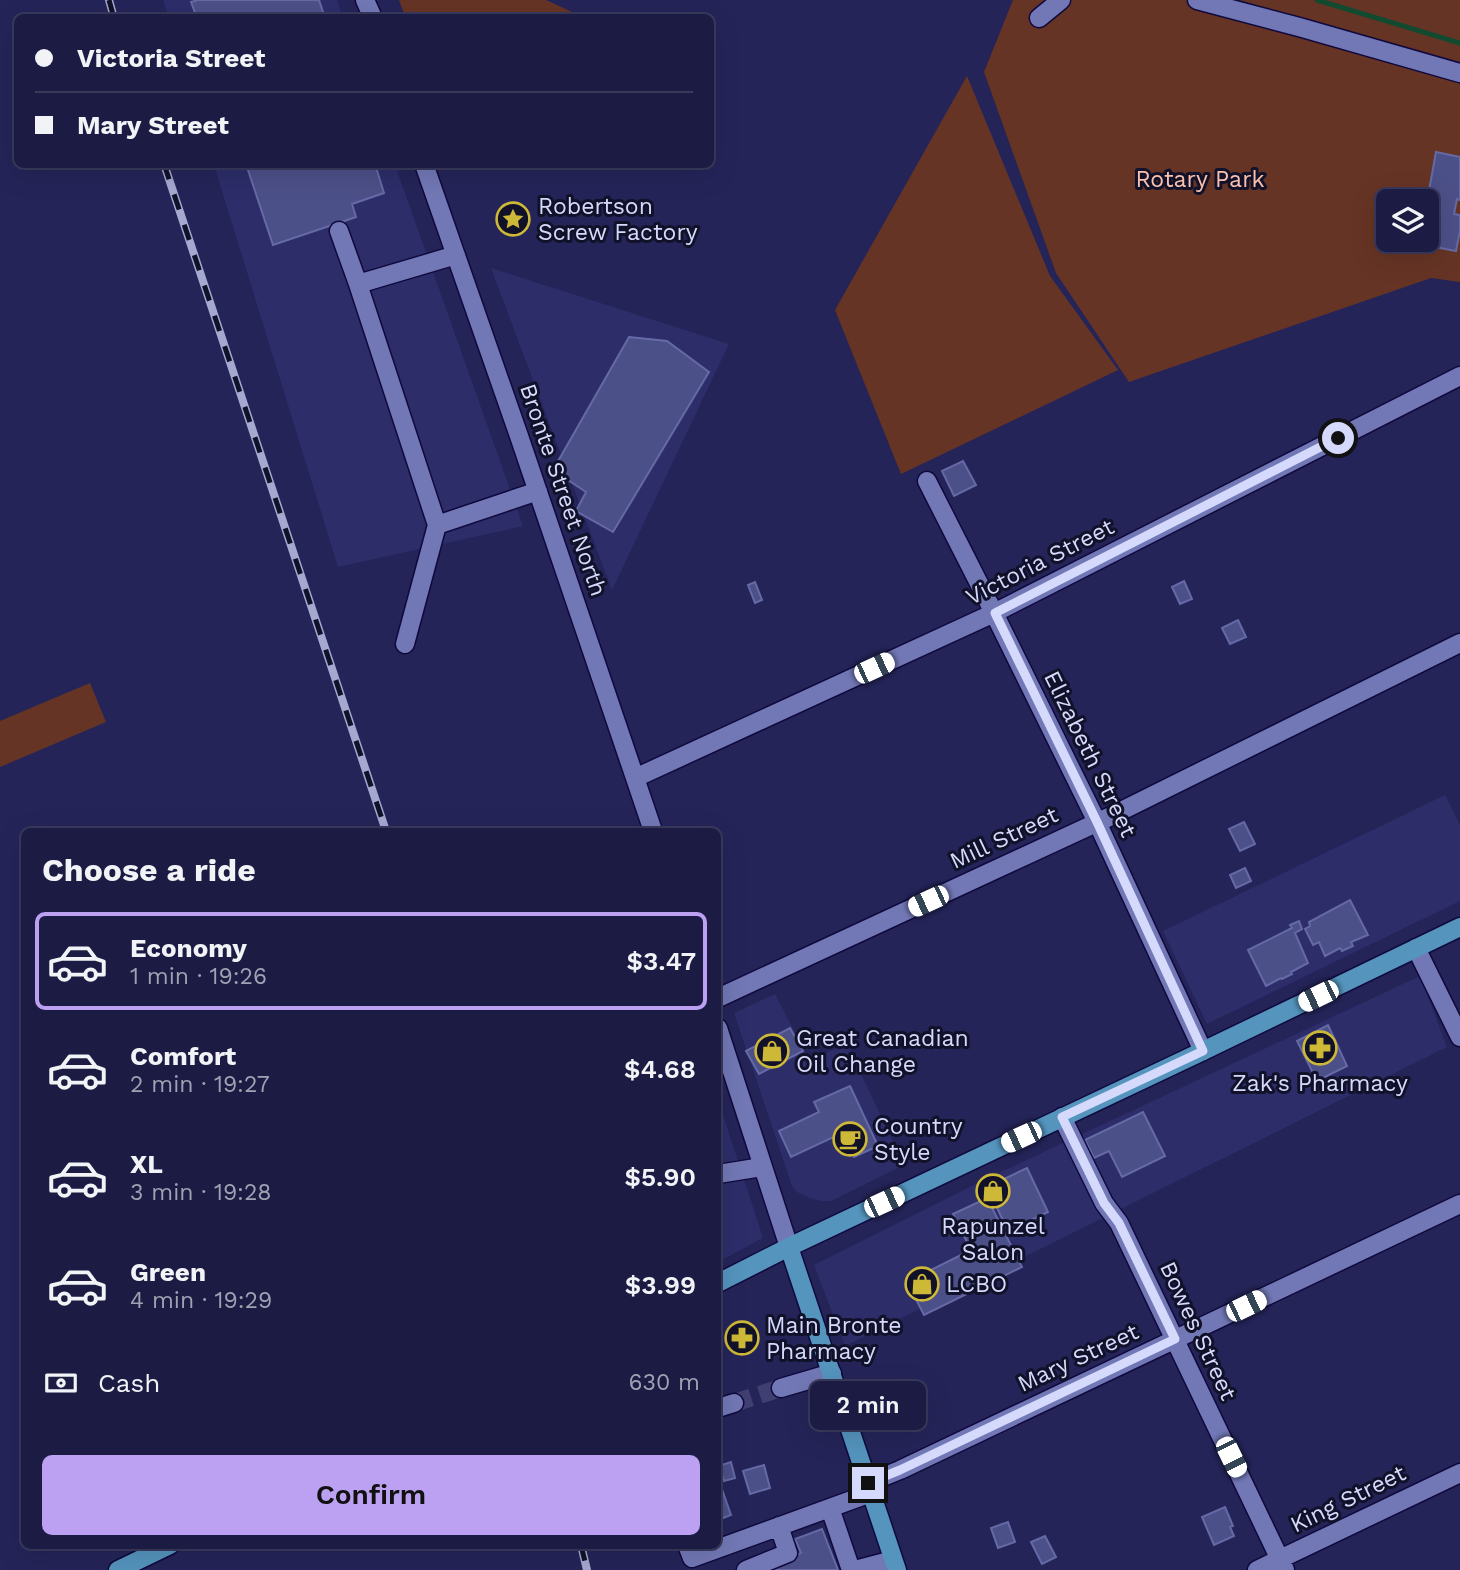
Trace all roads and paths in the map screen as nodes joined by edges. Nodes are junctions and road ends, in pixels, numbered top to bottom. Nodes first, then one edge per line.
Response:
1 (1061, 0) edge
2 (1196, 0) edge
3 (1039, 18) dead end
4 (1460, 73) edge
5 (425, 168) edge
6 (340, 232) dead end
7 (456, 255) junction
8 (358, 284) junction
9 (1460, 376) edge
10 (927, 481) dead end
11 (538, 491) junction
12 (437, 525) junction
13 (995, 613) junction
14 (1460, 643) edge
15 (405, 644) dead end
16 (635, 778) junction
17 (1097, 822) junction
18 (652, 828) edge
19 (1460, 927) edge
20 (1416, 948) junction
21 (721, 997) edge
22 (721, 1037) edge
23 (1460, 1037) edge
24 (1203, 1051) junction
25 (1062, 1117) junction
26 (762, 1167) junction
27 (721, 1174) edge
28 (1460, 1204) edge
29 (789, 1247) junction
30 (721, 1281) edge
31 (1175, 1339) junction
32 (832, 1373) junction
33 (781, 1388) tunnel mouth
34 (1460, 1473) edge
35 (870, 1488) junction
36 (830, 1508) junction
37 (779, 1526) junction
38 (721, 1547) edge
39 (162, 1549) edge
40 (689, 1549) edge
41 (716, 1549) edge
42 (895, 1565) edge
43 (1282, 1565) edge
44 (118, 1570) edge
45 (746, 1570) edge
46 (853, 1570) edge
47 (1257, 1570) edge

1 - 3 street
2 - 4 street
5 - 7 street, Bronte Street North
6 - 8 street
7 - 8 street
7 - 11 street, Bronte Street North
8 - 12 street
9 - 13 street, Victoria Street
10 - 13 street, Elizabeth Street
11 - 12 street
11 - 16 street, Bronte Street North
12 - 15 street
13 - 16 street, Victoria Street
13 - 17 street, Elizabeth Street
14 - 17 street, Mill Street
16 - 18 street, Bronte Street North
17 - 21 street, Mill Street
17 - 24 street, Elizabeth Street
19 - 20 main road
20 - 23 street
20 - 24 main road
22 - 26 street
24 - 25 main road
25 - 29 main road
25 - 31 street, Bowes Street
26 - 27 street
26 - 29 street
28 - 31 street, Mary Street
29 - 30 main road
29 - 32 main road
31 - 35 street, Mary Street
31 - 43 street, Bowes Street
32 - 33 street
32 - 35 main road
34 - 43 street, King Street
35 - 36 street, Mary Street
35 - 42 main road
36 - 37 street, Mary Street
36 - 46 street
37 - 38 street, Mary Street
37 - 45 street
39 - 44 main road
40 - 41 street, Mary Street
42 - 46 street
43 - 47 street, King Street

